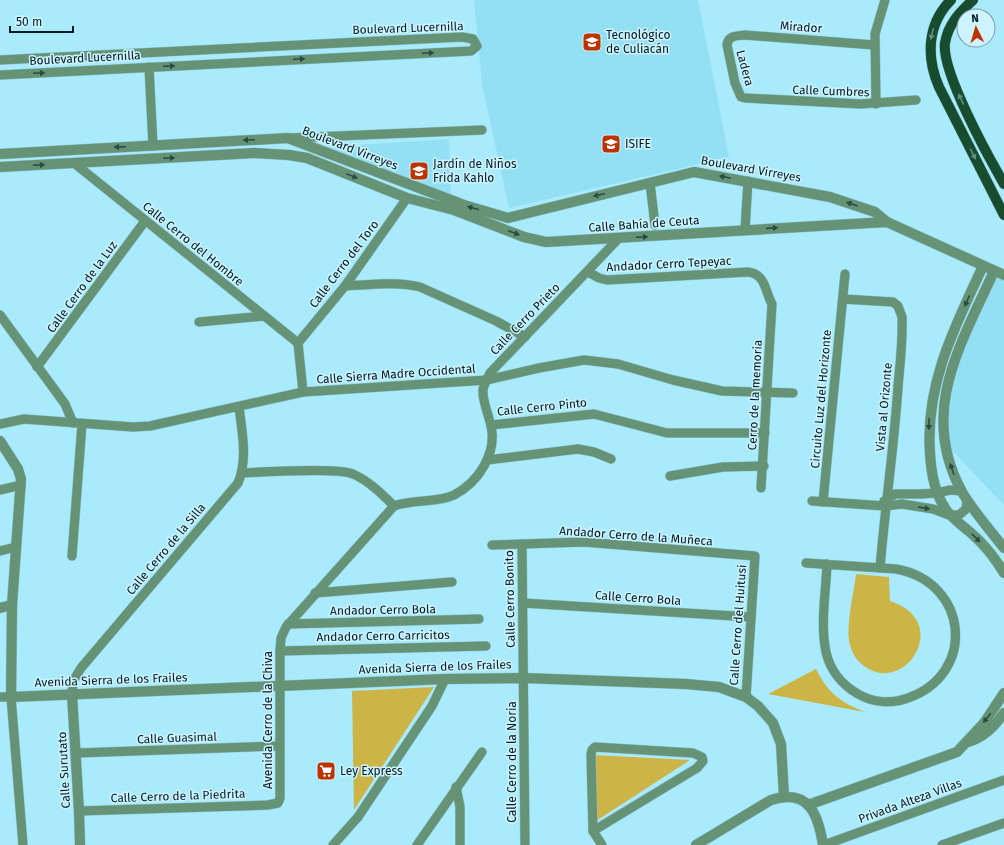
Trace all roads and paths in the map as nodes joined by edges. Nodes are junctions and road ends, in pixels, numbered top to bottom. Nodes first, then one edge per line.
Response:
1 (885, 0) edge
2 (951, 0) edge
3 (973, 0) edge
4 (727, 41) joint
5 (874, 45) junction
6 (0, 60) edge
7 (149, 67) junction
8 (0, 75) edge
9 (745, 98) joint
10 (916, 100) dead end
11 (876, 104) junction
12 (482, 130) dead end
13 (288, 138) junction
14 (153, 146) junction
15 (0, 154) edge
16 (330, 155) junction
17 (74, 163) junction
18 (325, 165) junction
19 (0, 168) edge
20 (748, 182) junction
21 (650, 183) junction
22 (1004, 184) edge
23 (407, 198) junction
24 (1004, 215) edge
25 (145, 221) junction
26 (887, 222) junction
27 (655, 225) dead end
28 (745, 230) junction
29 (619, 238) junction
30 (983, 266) junction
31 (994, 271) junction
32 (588, 272) junction
33 (845, 274) dead end
34 (1004, 275) edge
35 (345, 286) junction
36 (843, 299) junction
37 (772, 304) joint
38 (0, 315) edge
39 (264, 316) junction
40 (199, 322) dead end
41 (525, 338) junction
42 (298, 343) junction
43 (37, 367) junction
44 (487, 380) junction
45 (303, 392) junction
46 (768, 392) junction
47 (793, 393) dead end
48 (239, 406) junction
49 (78, 423) junction
50 (0, 424) edge
51 (491, 425) junction
52 (765, 433) junction
53 (0, 441) edge
54 (612, 459) dead end
55 (487, 460) junction
56 (764, 466) junction
57 (242, 472) junction
58 (670, 476) dead end
59 (21, 485) junction
60 (761, 488) dead end
61 (0, 490) edge
62 (962, 491) junction
63 (937, 493) junction
64 (967, 500) junction
65 (812, 501) dead end
66 (823, 502) junction
67 (886, 503) junction
68 (392, 508) junction
69 (949, 515) junction
70 (522, 544) junction
71 (492, 545) dead end
72 (16, 547) junction
73 (1004, 548) edge
74 (0, 551) edge
75 (72, 556) dead end
76 (755, 556) joint
77 (806, 563) dead end
78 (828, 564) junction
79 (880, 568) junction
80 (1004, 572) edge
81 (452, 582) dead end
82 (315, 593) junction
83 (523, 603) junction
84 (12, 605) junction
85 (0, 608) edge
86 (751, 617) junction
87 (479, 619) dead end
88 (288, 624) junction
89 (486, 646) dead end
90 (280, 651) junction
91 (524, 678) junction
92 (445, 679) junction
93 (278, 685) junction
94 (1004, 693) edge
95 (72, 694) junction
96 (0, 697) edge
97 (11, 697) junction
98 (746, 697) junction
99 (1004, 714) edge
100 (968, 742) junction
101 (279, 746) junction
102 (482, 752) dead end
103 (77, 754) junction
104 (1004, 780) edge
105 (456, 787) junction
106 (784, 796) junction
107 (278, 803) joint
108 (808, 805) junction
109 (80, 811) junction
110 (1004, 823) edge
111 (593, 831) junction
112 (23, 845) edge
113 (80, 845) edge
114 (333, 845) edge
115 (417, 845) edge
116 (460, 845) edge
117 (525, 845) edge
118 (602, 845) edge
119 (696, 845) edge
120 (823, 845) edge
121 (942, 845) edge

1 - 5 street
2 -> 24 main road
22 -> 3 main road
4 - 5 street, Mirador
4 - 9 street, Ladera
5 - 11 street
7 -> 6 street, Boulevard Lucernilla
8 -> 7 street, Boulevard Lucernilla
7 - 14 street
9 - 11 street, Calle Cumbres
10 - 11 street, Calle Cumbres
12 - 13 street
13 -> 14 street, Boulevard Virreyes
13 - 16 street, Boulevard Virreyes
14 -> 15 street, Boulevard Virreyes
16 - 18 street
21 -> 16 street, Boulevard Virreyes
17 -> 18 street, Calle Bahía de Ceuta
19 -> 17 street
17 - 25 street, Calle Cerro del Hombre
18 -> 23 street, Calle Bahía de Ceuta
20 -> 21 street, Boulevard Virreyes
26 -> 20 street, Boulevard Virreyes
20 - 28 street
21 - 27 street
23 -> 29 street, Calle Bahía de Ceuta
23 - 35 street, Calle Cerro del Toro
25 - 39 street, Calle Cerro del Hombre
25 - 43 street, Calle Cerro de la Luz
28 -> 26 street, Calle Bahía de Ceuta
26 - 30 street, Calle Bahía de Ceuta
29 -> 28 street, Calle Bahía de Ceuta
29 - 32 street, Calle Cerro Prieto
30 - 31 street, Calle Bahía de Ceuta
30 -> 63 street
31 - 34 street, Calle Bahía de Ceuta
62 -> 31 street
32 - 37 street, Andador Cerro Tepeyac
32 - 41 street, Calle Cerro Prieto
33 - 36 street, Circuito Luz del Horizonte
35 - 41 street
35 - 42 street, Calle Cerro del Toro
36 - 66 street, Circuito Luz del Horizonte
36 - 67 street, Vista al Orizonte
37 - 46 street, Cerro de la memoria
38 - 43 street
39 - 40 street
39 - 42 street, Calle Cerro del Hombre
41 - 44 street, Calle Cerro Prieto
42 - 45 street
43 - 49 street
44 - 45 street, Calle Sierra Madre Occidental
44 - 46 street, Calle Sierra Madre Occidental
44 - 51 street
45 - 48 street, Calle Sierra Madre Occidental
46 - 47 street, Calle Sierra Madre Occidental
46 - 52 street, Cerro de la memoria
48 - 49 street, Calle Sierra Madre Occidental
48 - 57 street, Calle Cerro de la Silla
49 - 50 street, Calle Sierra Madre Occidental
49 - 75 street
51 - 52 street, Calle Cerro Pinto
51 - 55 street
52 - 56 street, Cerro de la memoria
53 - 59 street
54 - 55 street
55 - 68 street
56 - 58 street
56 - 60 street, Cerro de la memoria
57 - 68 street
57 - 95 street, Calle Cerro de la Silla
59 - 61 street
59 - 72 street
62 - 63 street
62 - 64 street
63 - 67 street
63 - 69 street
64 - 69 street
64 - 73 street
65 - 66 street
66 - 67 street
67 -> 69 street
67 - 79 street, Vista al Orizonte
68 - 82 street, Avenida Cerro de la Chiva
69 -> 80 street
70 - 71 street, Andador Cerro de la Muñeca
70 - 76 street, Andador Cerro de la Muñeca
70 - 83 street, Calle Cerro Bonito
72 - 74 street
72 - 84 street
76 - 86 street, Calle Cerro del Huitusi
77 - 78 street
78 - 79 street
78 - 79 street
81 - 82 street
82 - 88 street, Avenida Cerro de la Chiva
83 - 86 street, Calle Cerro Bola
83 - 91 street, Calle Cerro Bonito
84 - 85 street
84 - 97 street
86 - 98 street, Calle Cerro del Huitusi
87 - 88 street, Andador Cerro Bola
88 - 90 street, Avenida Cerro de la Chiva
89 - 90 street, Andador Cerro Carricitos
90 - 93 street, Avenida Cerro de la Chiva
91 - 92 street, Avenida Sierra de los Frailes
91 - 98 street, Avenida Sierra de los Frailes
91 - 117 street, Calle Cerro de la Noria
92 - 93 street, Avenida Sierra de los Frailes
92 - 114 street
93 - 95 street, Avenida Sierra de los Frailes
93 - 101 street, Avenida Cerro de la Chiva
94 -> 100 street
95 - 97 street, Avenida Sierra de los Frailes
95 - 103 street, Calle Surutato
96 - 97 street
97 - 112 street
98 - 106 street, Avenida Sierra de los Frailes
99 - 100 street
100 - 108 street
101 - 103 street, Calle Guasimal
101 - 107 street, Avenida Cerro de la Chiva
102 - 105 street
103 - 109 street, Calle Surutato
104 - 120 street, Privada Alteza Villas
105 - 115 street
105 - 116 street
106 - 108 street
106 - 119 street
107 - 109 street, Calle Cerro de la Piedrita
108 - 120 street
109 - 113 street, Calle Surutato
110 - 121 street
111 - 111 street
111 - 118 street

